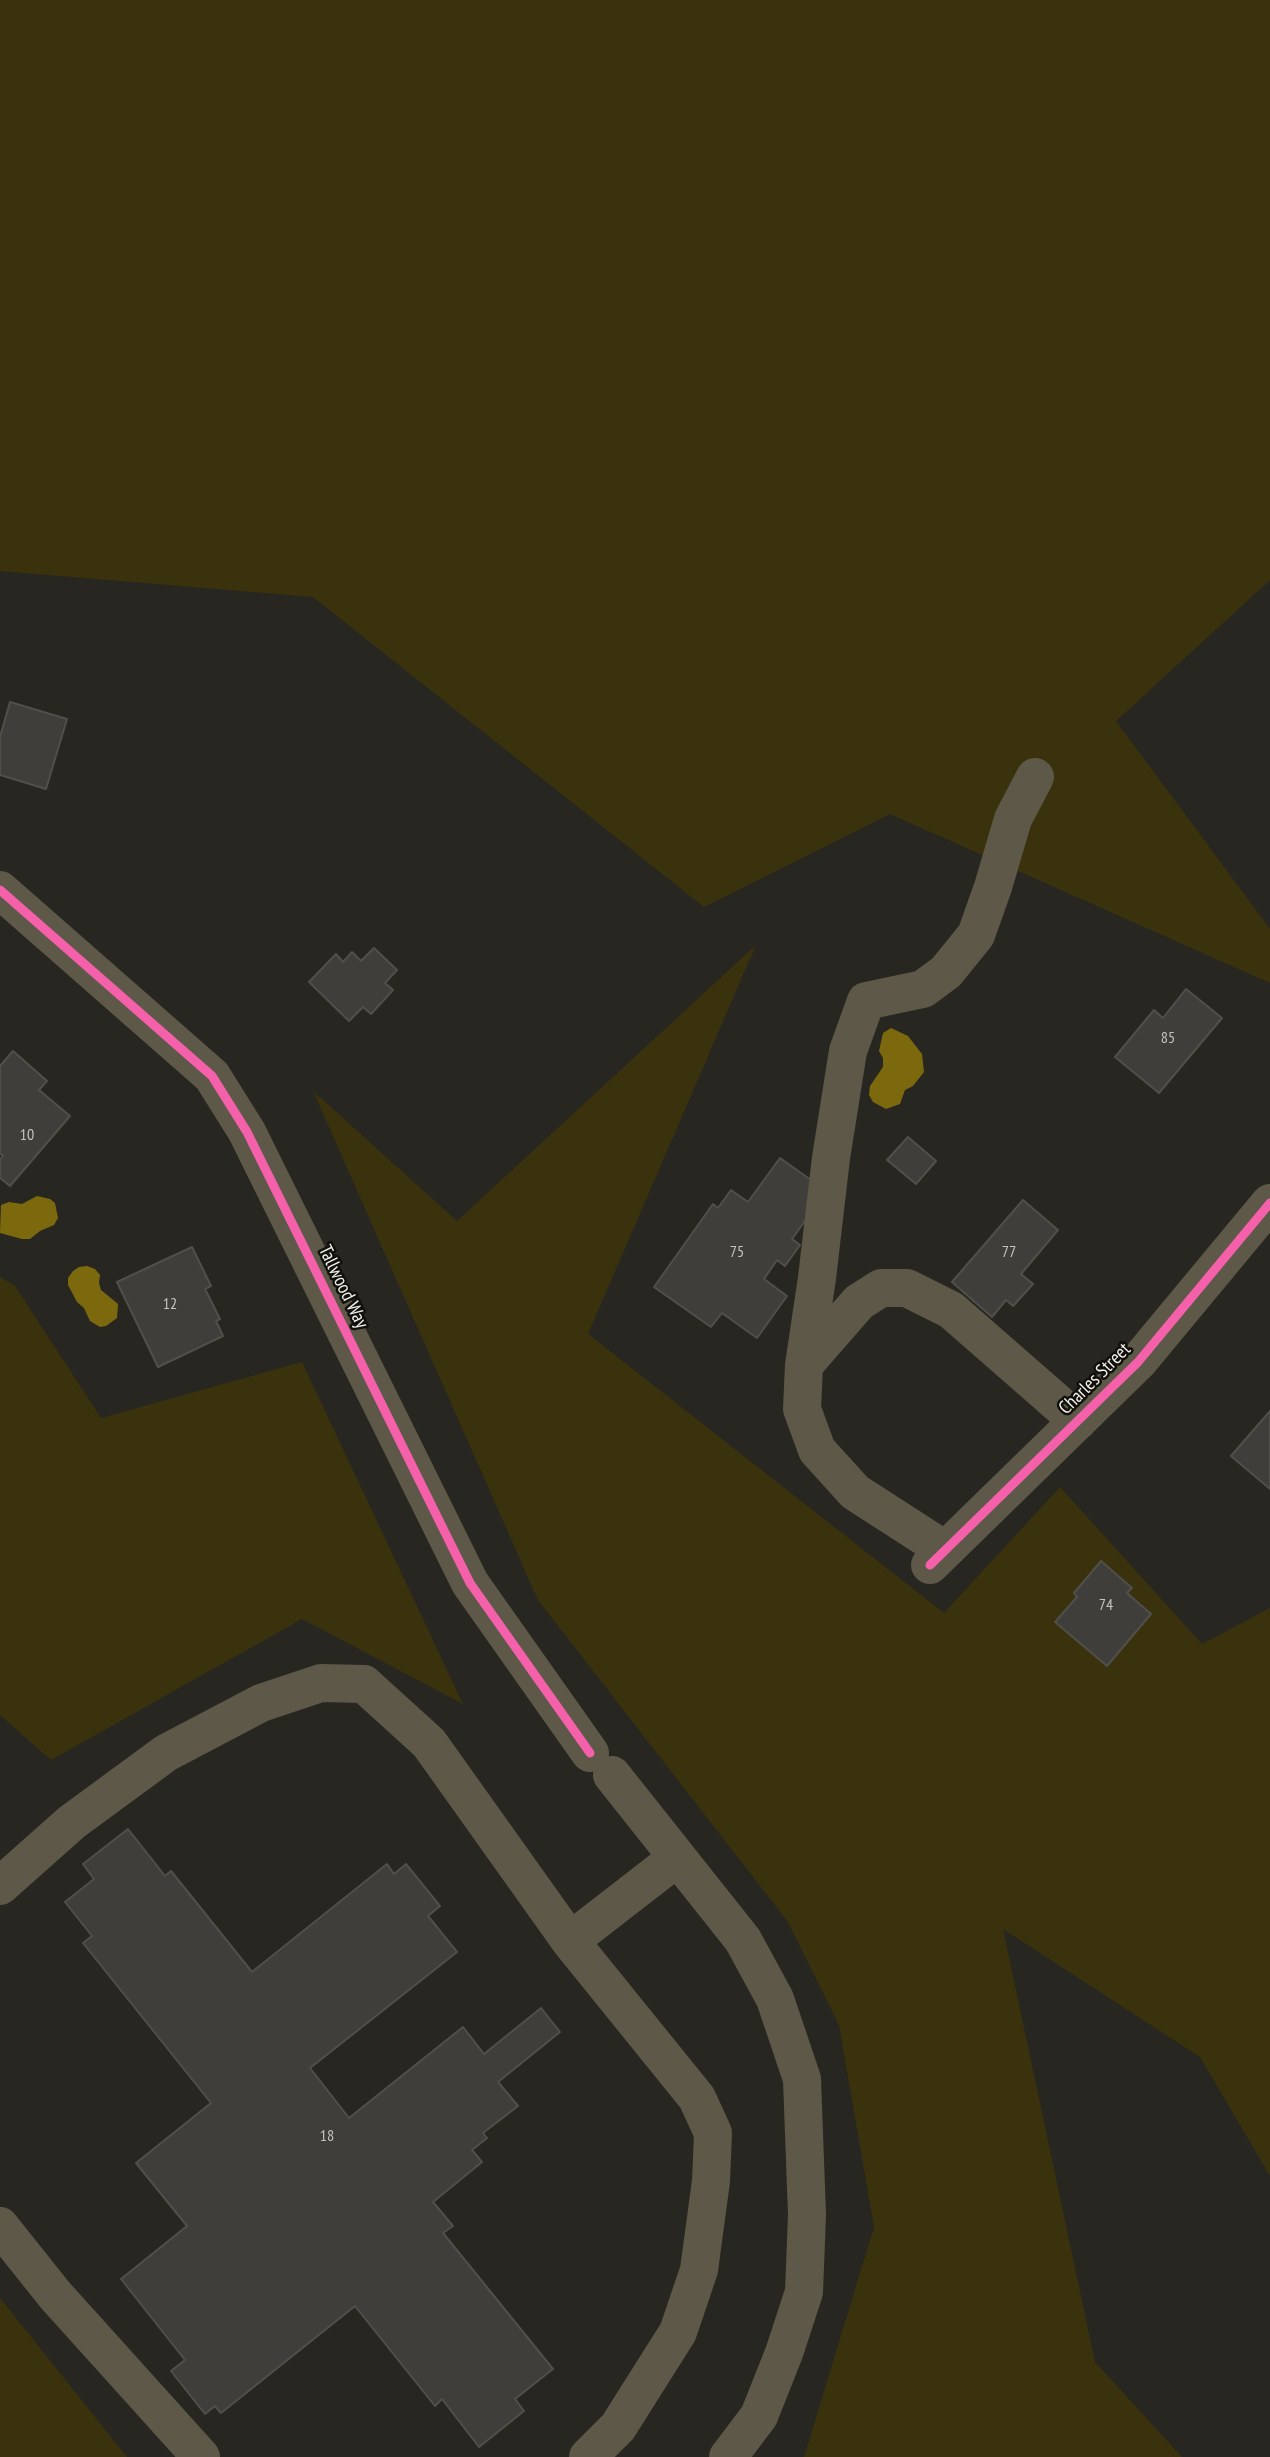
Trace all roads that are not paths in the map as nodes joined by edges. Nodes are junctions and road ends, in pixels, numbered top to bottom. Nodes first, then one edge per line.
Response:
1 (1035, 778) dead end
2 (0, 890) edge
3 (1270, 1203) edge
4 (804, 1365) junction
5 (1078, 1421) junction
6 (677, 1858) junction
7 (0, 1885) edge
8 (570, 1941) junction
9 (0, 2226) edge
10 (201, 2457) edge
11 (588, 2457) edge
12 (728, 2457) edge

1 - 4 street
2 - 6 street, Tallwood Way
3 - 5 street, Charles Street
4 - 5 street
4 - 5 street, Charles Street
6 - 8 street
6 - 12 street, Tallwood Way
7 - 8 street
8 - 11 street
9 - 10 street

